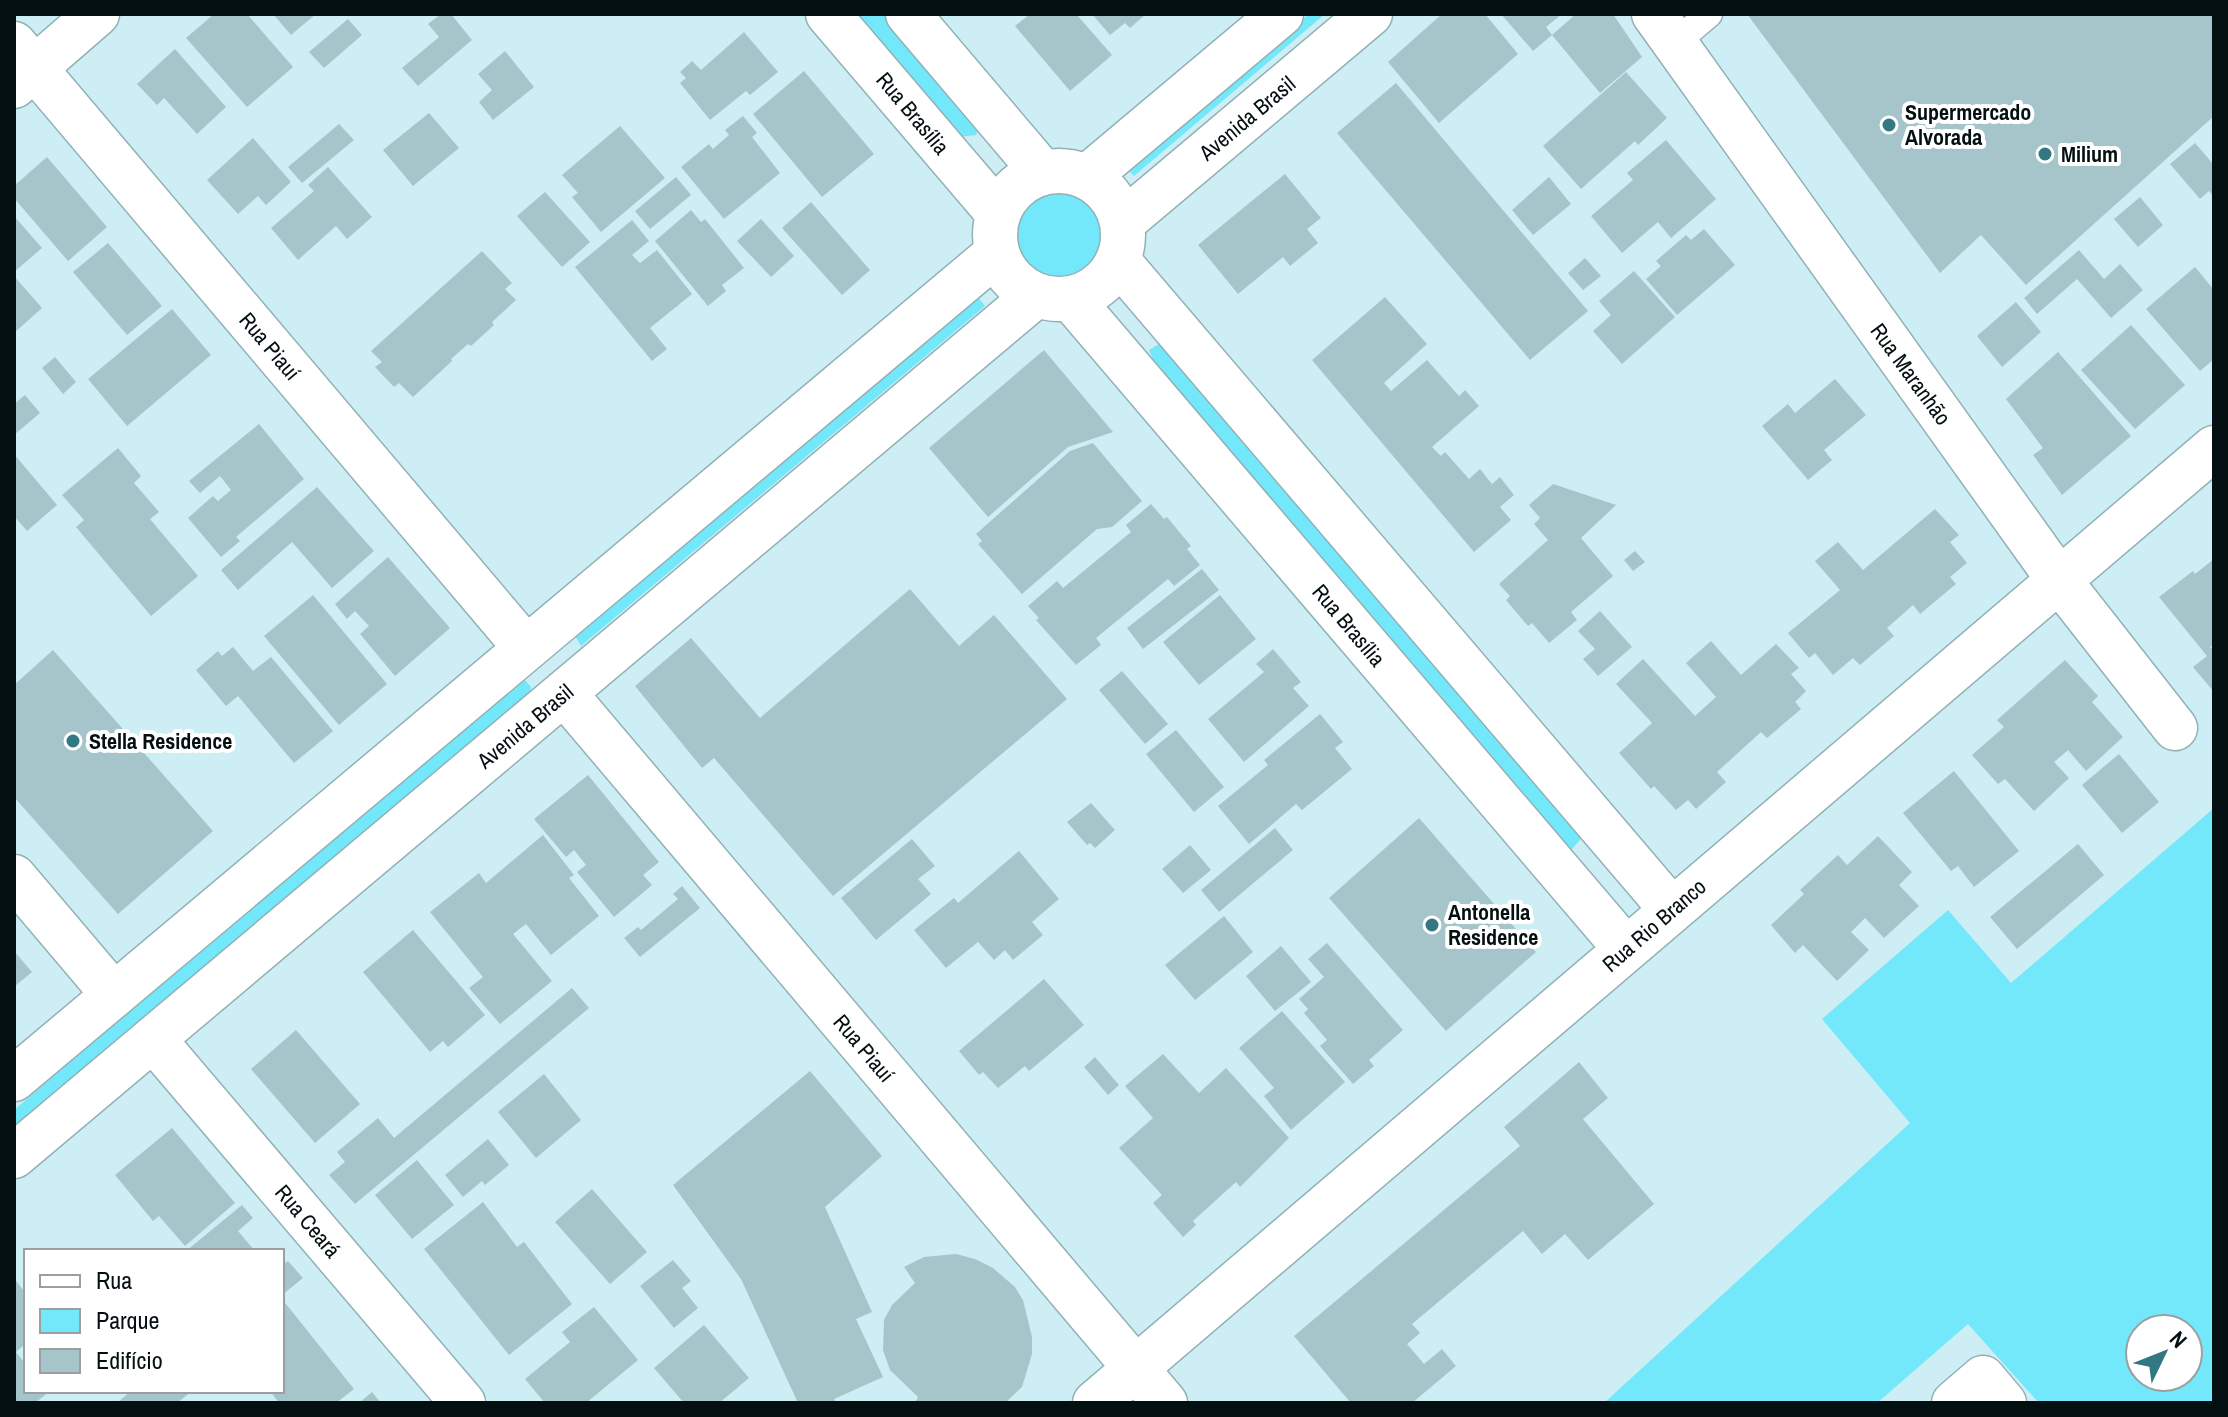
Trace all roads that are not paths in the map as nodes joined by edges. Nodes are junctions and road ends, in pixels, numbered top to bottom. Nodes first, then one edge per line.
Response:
1 (97, 14) edge
2 (828, 14) edge
3 (908, 14) edge
4 (1281, 14) edge
5 (1370, 14) edge
6 (1709, 14) edge
7 (1665, 28) edge
8 (21, 66) edge
9 (1043, 173) junction
10 (1087, 177) junction
11 (997, 232) junction
12 (1121, 242) junction
13 (1054, 298) junction
14 (2214, 448) edge
15 (2059, 580) junction
16 (526, 648) junction
17 (564, 693) junction
18 (2175, 728) dead end
19 (14, 877) edge
20 (1672, 910) junction
21 (1626, 949) junction
22 (114, 995) junction
23 (153, 1039) junction
24 (14, 1079) edge
25 (14, 1156) edge
26 (1136, 1368) junction
27 (463, 1403) edge
28 (1095, 1403) edge
29 (1165, 1403) edge

1 - 8 street
2 - 11 street, Rua Brasília
3 - 9 street
4 - 10 street
5 - 12 street, Avenida Brasil
6 - 7 lane
7 - 15 street, Rua Maranhão
8 - 16 street, Rua Piauí
9 - 10 street
9 - 11 street
10 - 12 street
11 - 13 street
11 - 16 street
12 - 13 street
12 - 20 street
13 - 17 street, Avenida Brasil
13 - 21 street, Rua Brasília
14 - 15 street, Rua Rio Branco
15 - 18 street, Rua Maranhão
15 - 20 street, Rua Rio Branco
16 - 22 street
17 - 23 street, Avenida Brasil
17 - 26 street, Rua Piauí
19 - 22 street
20 - 21 street, Rua Rio Branco
21 - 26 street, Rua Rio Branco
22 - 24 street
23 - 25 street, Avenida Brasil
23 - 27 street, Rua Ceará
26 - 28 street, Rua Rio Branco
26 - 29 street, Rua Piauí

